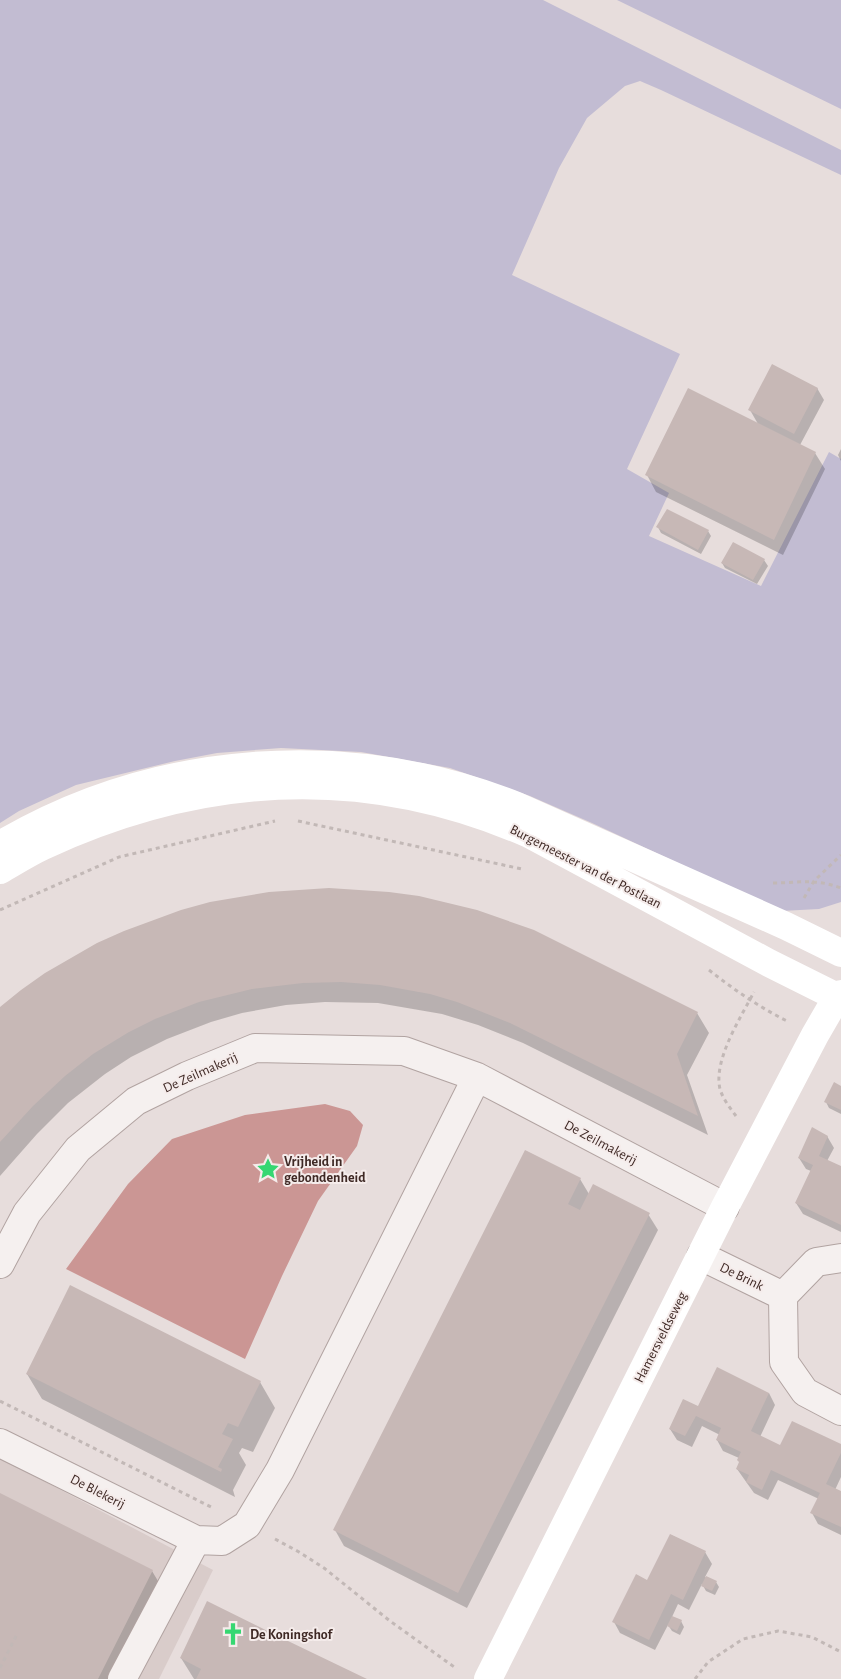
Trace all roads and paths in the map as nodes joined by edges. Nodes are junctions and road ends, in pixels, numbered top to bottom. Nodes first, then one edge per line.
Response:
1 (278, 820) dead end
2 (297, 820) dead end
3 (0, 845) edge
4 (0, 870) edge
5 (527, 870) dead end
6 (0, 910) edge
7 (840, 951) edge
8 (702, 966) dead end
9 (840, 997) edge
10 (815, 1036) junction
11 (477, 1077) junction
12 (725, 1207) junction
13 (701, 1256) junction
14 (841, 1258) edge
15 (0, 1264) edge
16 (783, 1296) junction
17 (841, 1411) edge
18 (0, 1442) edge
19 (196, 1540) junction
20 (17, 1634) dead end
21 (841, 1652) edge
22 (0, 1668) edge
23 (122, 1679) edge
24 (488, 1679) edge
25 (694, 1679) edge

1 - 6 path
2 - 5 path
3 - 7 street, Burgemeester van der Postlaan
4 - 9 street, Burgemeester van der Postlaan
7 - 9 street, Hamersveldseweg
8 - 10 path
9 - 10 street, Hamersveldseweg
10 - 12 street, Hamersveldseweg
11 - 12 street, De Zeilmakerij
11 - 15 street, De Zeilmakerij
11 - 19 street, De Blekerij
12 - 13 street, Hamersveldseweg
13 - 16 street, De Brink
13 - 24 street, Hamersveldseweg
14 - 16 street
16 - 17 street
18 - 19 street, De Blekerij
19 - 23 street
20 - 22 path
21 - 25 path

